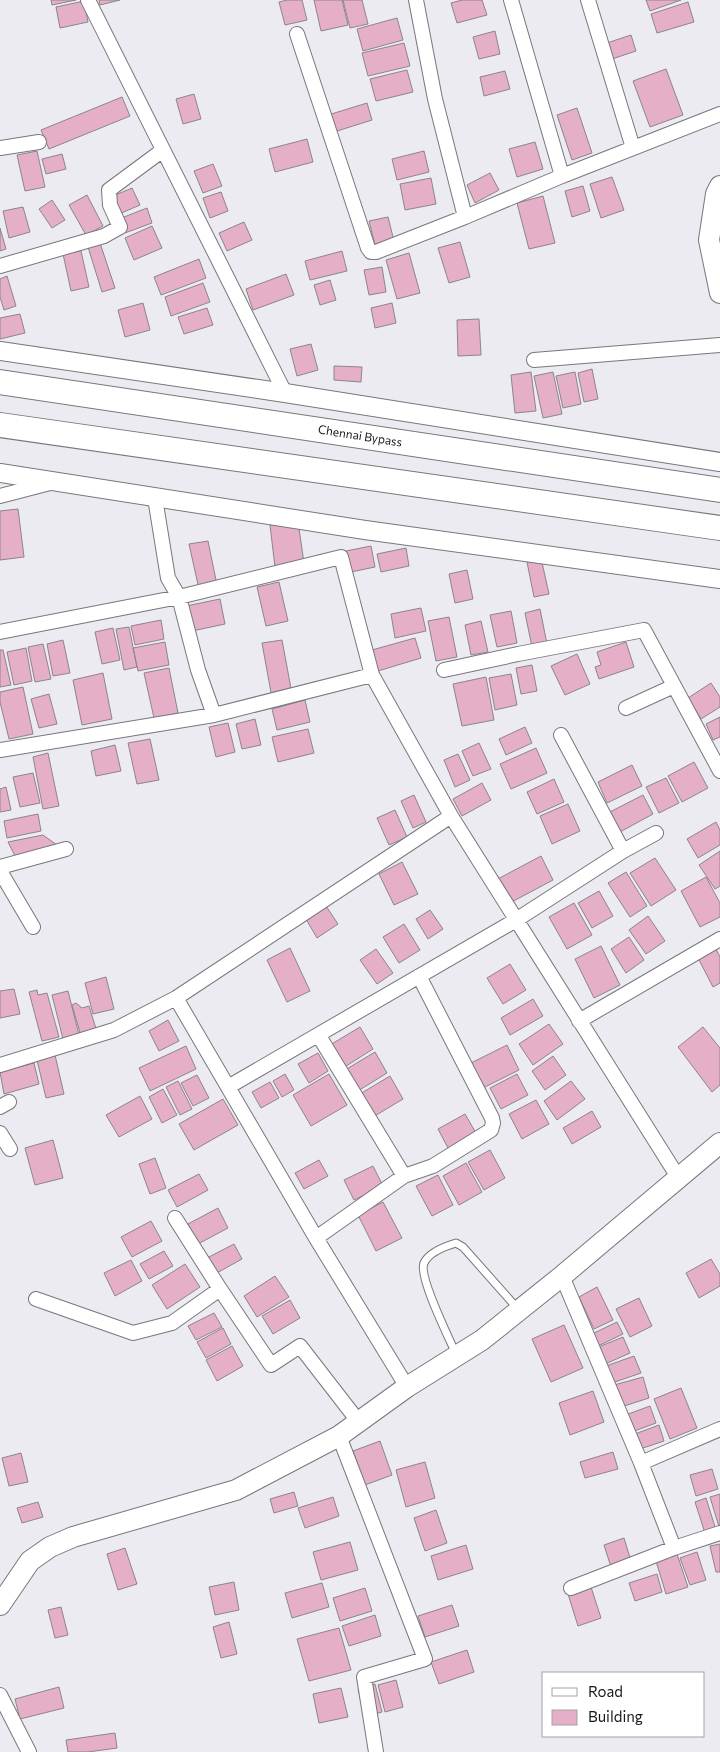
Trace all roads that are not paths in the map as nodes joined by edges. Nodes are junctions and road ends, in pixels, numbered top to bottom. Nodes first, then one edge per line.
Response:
1 (88, 0) edge
2 (416, 0) edge
3 (511, 0) edge
4 (588, 0) edge
5 (297, 34) dead end
6 (720, 114) edge
7 (39, 142) dead end
8 (0, 148) edge
9 (634, 148) junction
10 (163, 150) junction
11 (562, 176) junction
12 (720, 186) edge
13 (465, 218) junction
14 (0, 266) edge
15 (720, 293) edge
16 (720, 345) edge
17 (0, 351) edge
18 (534, 360) dead end
19 (0, 382) edge
20 (285, 393) junction
21 (0, 425) edge
22 (720, 462) edge
23 (0, 473) edge
24 (54, 482) junction
25 (719, 490) edge
26 (0, 496) edge
27 (155, 498) junction
28 (716, 528) edge
29 (720, 579) edge
30 (179, 597) junction
31 (0, 632) edge
32 (444, 670) dead end
33 (372, 675) junction
34 (674, 686) junction
35 (626, 708) dead end
36 (214, 715) junction
37 (561, 735) dead end
38 (0, 750) edge
39 (720, 771) edge
40 (451, 816) junction
41 (656, 833) dead end
42 (66, 849) dead end
43 (623, 851) junction
44 (0, 867) edge
45 (0, 871) edge
46 (516, 920) junction
47 (33, 927) dead end
48 (720, 939) edge
49 (419, 976) junction
50 (176, 998) junction
51 (579, 1021) junction
52 (319, 1036) junction
53 (0, 1065) edge
54 (228, 1088) junction
55 (0, 1133) edge
56 (720, 1143) edge
57 (10, 1149) dead end
58 (404, 1176) junction
59 (678, 1177) junction
60 (175, 1218) dead end
61 (316, 1238) junction
62 (562, 1276) junction
63 (220, 1289) junction
64 (36, 1299) dead end
65 (519, 1310) junction
66 (457, 1356) junction
67 (407, 1387) junction
68 (358, 1421) junction
69 (720, 1429) edge
70 (339, 1436) junction
71 (641, 1463) junction
72 (720, 1533) edge
73 (674, 1548) junction
74 (571, 1588) dead end
75 (0, 1605) edge
76 (0, 1695) edge
77 (29, 1752) edge
78 (376, 1752) edge

1 - 10 street
2 - 13 street
3 - 11 street
4 - 9 street
5 - 13 street
6 - 9 street
7 - 8 street
9 - 11 street
10 - 14 street
10 - 20 street
11 - 13 street
12 - 15 main road
16 - 18 street
17 - 20 street
19 - 25 highway, Chennai Bypass
20 - 22 street
21 - 28 highway
23 - 24 street
24 - 26 street
24 - 27 street
27 - 29 street
27 - 30 street
30 - 31 street
30 - 33 street
30 - 36 street
32 - 34 street
33 - 36 street
33 - 40 street
34 - 35 street
34 - 39 street
36 - 38 street
37 - 43 street
40 - 46 street
40 - 50 street
41 - 43 street
42 - 44 street
43 - 46 street
45 - 47 street
46 - 49 street
46 - 51 street
48 - 51 street
49 - 52 street
49 - 58 street
50 - 53 street
50 - 54 street
51 - 59 street
52 - 54 street
52 - 58 street
54 - 61 street
55 - 57 street
56 - 59 main road
58 - 61 street
59 - 62 main road
60 - 63 street
61 - 67 street
62 - 65 main road
62 - 71 street
63 - 64 street
63 - 68 street
65 - 66 main road
65 - 66 lane
66 - 67 main road
67 - 68 main road
68 - 70 main road
69 - 71 street
70 - 75 main road
70 - 78 street
71 - 73 street
72 - 73 street
73 - 74 street
76 - 77 street

